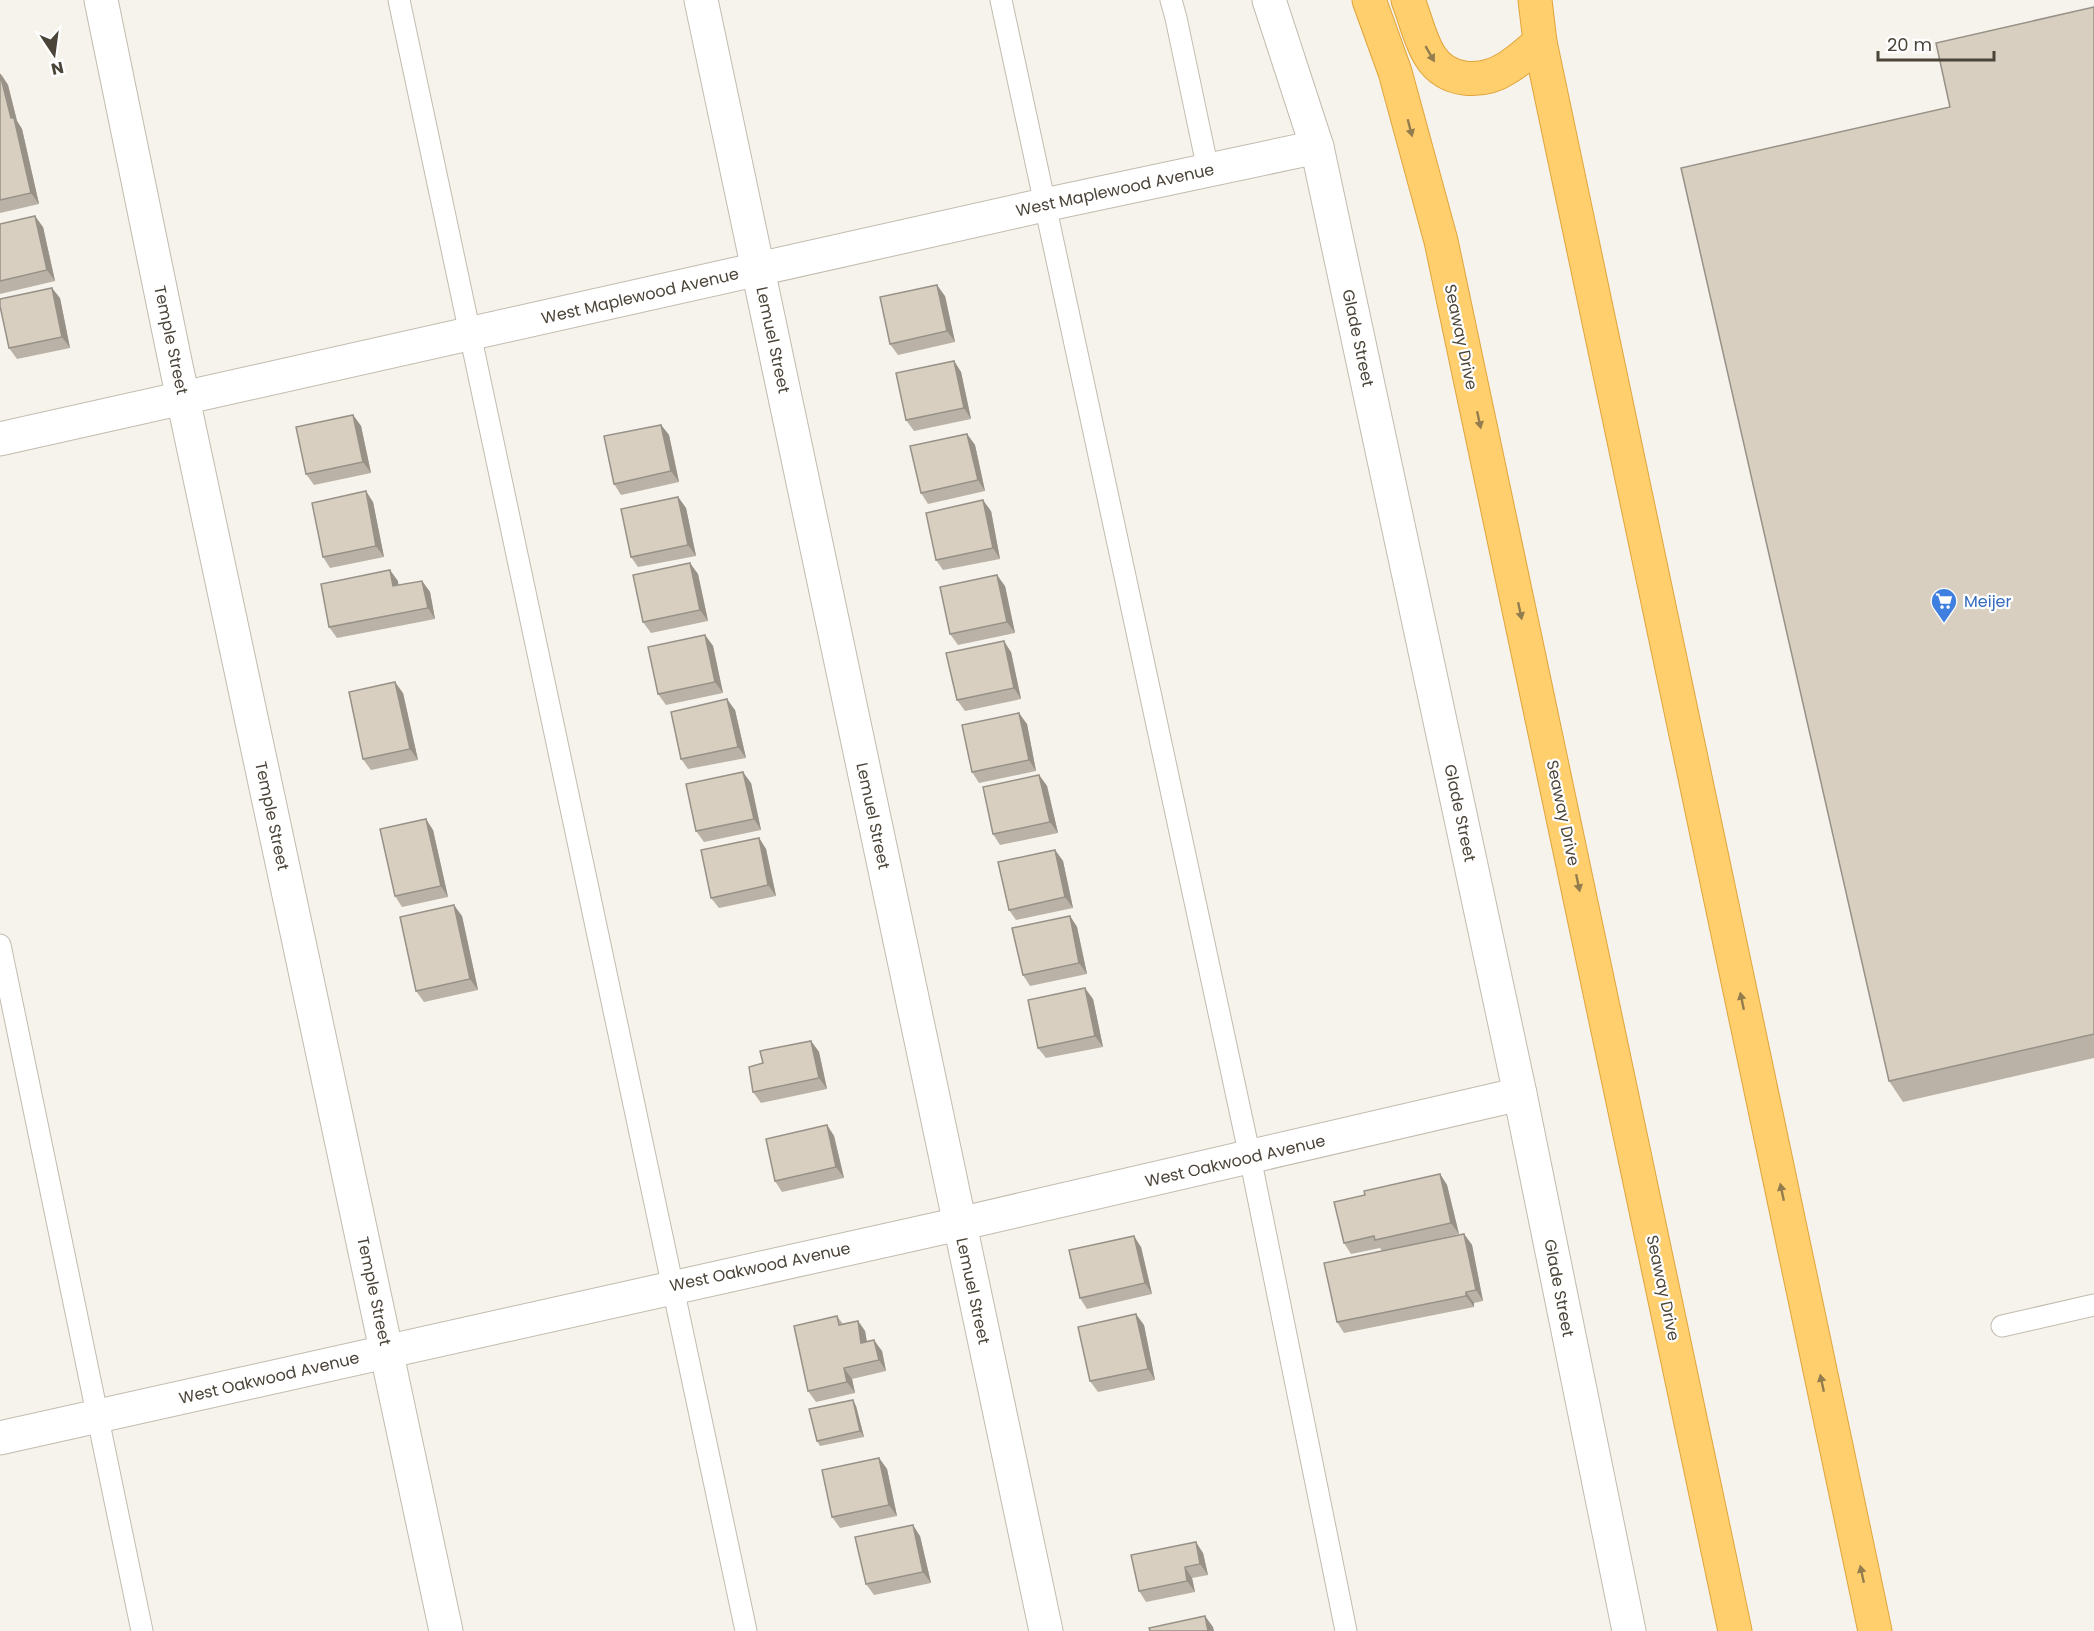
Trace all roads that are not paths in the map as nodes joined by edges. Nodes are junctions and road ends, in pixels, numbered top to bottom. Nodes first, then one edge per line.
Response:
1 (100, 0) edge
2 (399, 0) edge
3 (701, 0) edge
4 (1001, 0) edge
5 (1171, 0) edge
6 (1269, 0) edge
7 (1369, 0) edge
8 (1408, 0) edge
9 (1535, 0) edge
10 (1540, 42) junction
11 (1317, 147) junction
12 (1208, 170) junction
13 (1044, 205) junction
14 (758, 270) junction
15 (470, 334) junction
16 (183, 398) junction
17 (0, 439) edge
18 (0, 945) edge
19 (1520, 1094) junction
20 (1250, 1157) junction
21 (959, 1224) junction
22 (672, 1287) junction
23 (2094, 1305) edge
24 (2002, 1326) dead end
25 (387, 1351) junction
26 (98, 1416) junction
27 (0, 1438) edge
28 (142, 1631) edge
29 (446, 1631) edge
30 (746, 1631) edge
31 (1046, 1631) edge
32 (1346, 1631) edge
33 (1629, 1631) edge
34 (1735, 1631) edge
35 (1875, 1631) edge

1 - 16 street, Temple Street
2 - 15 lane
3 - 14 street, Lemuel Street
4 - 13 lane
5 - 12 lane
6 - 11 street, Glade Street
7 -> 34 highway, Seaway Drive
8 -> 10 highway
9 - 10 highway
35 -> 10 highway
11 - 12 street, West Maplewood Avenue
11 - 19 street, Glade Street
12 - 13 street, West Maplewood Avenue
13 - 14 street, West Maplewood Avenue
13 - 20 lane
14 - 15 street, West Maplewood Avenue
14 - 21 street, Lemuel Street
15 - 16 street, West Maplewood Avenue
15 - 22 lane
16 - 17 street, West Maplewood Avenue
16 - 25 street, Temple Street
18 - 26 lane
19 - 20 street, West Oakwood Avenue
19 - 33 street, Glade Street
20 - 21 street, West Oakwood Avenue
20 - 32 lane
21 - 22 street, West Oakwood Avenue
21 - 31 street, Lemuel Street
22 - 25 street, West Oakwood Avenue
22 - 30 lane
23 - 24 lane
25 - 26 street, West Oakwood Avenue
25 - 29 street, Temple Street
26 - 27 street, West Oakwood Avenue
26 - 28 lane

